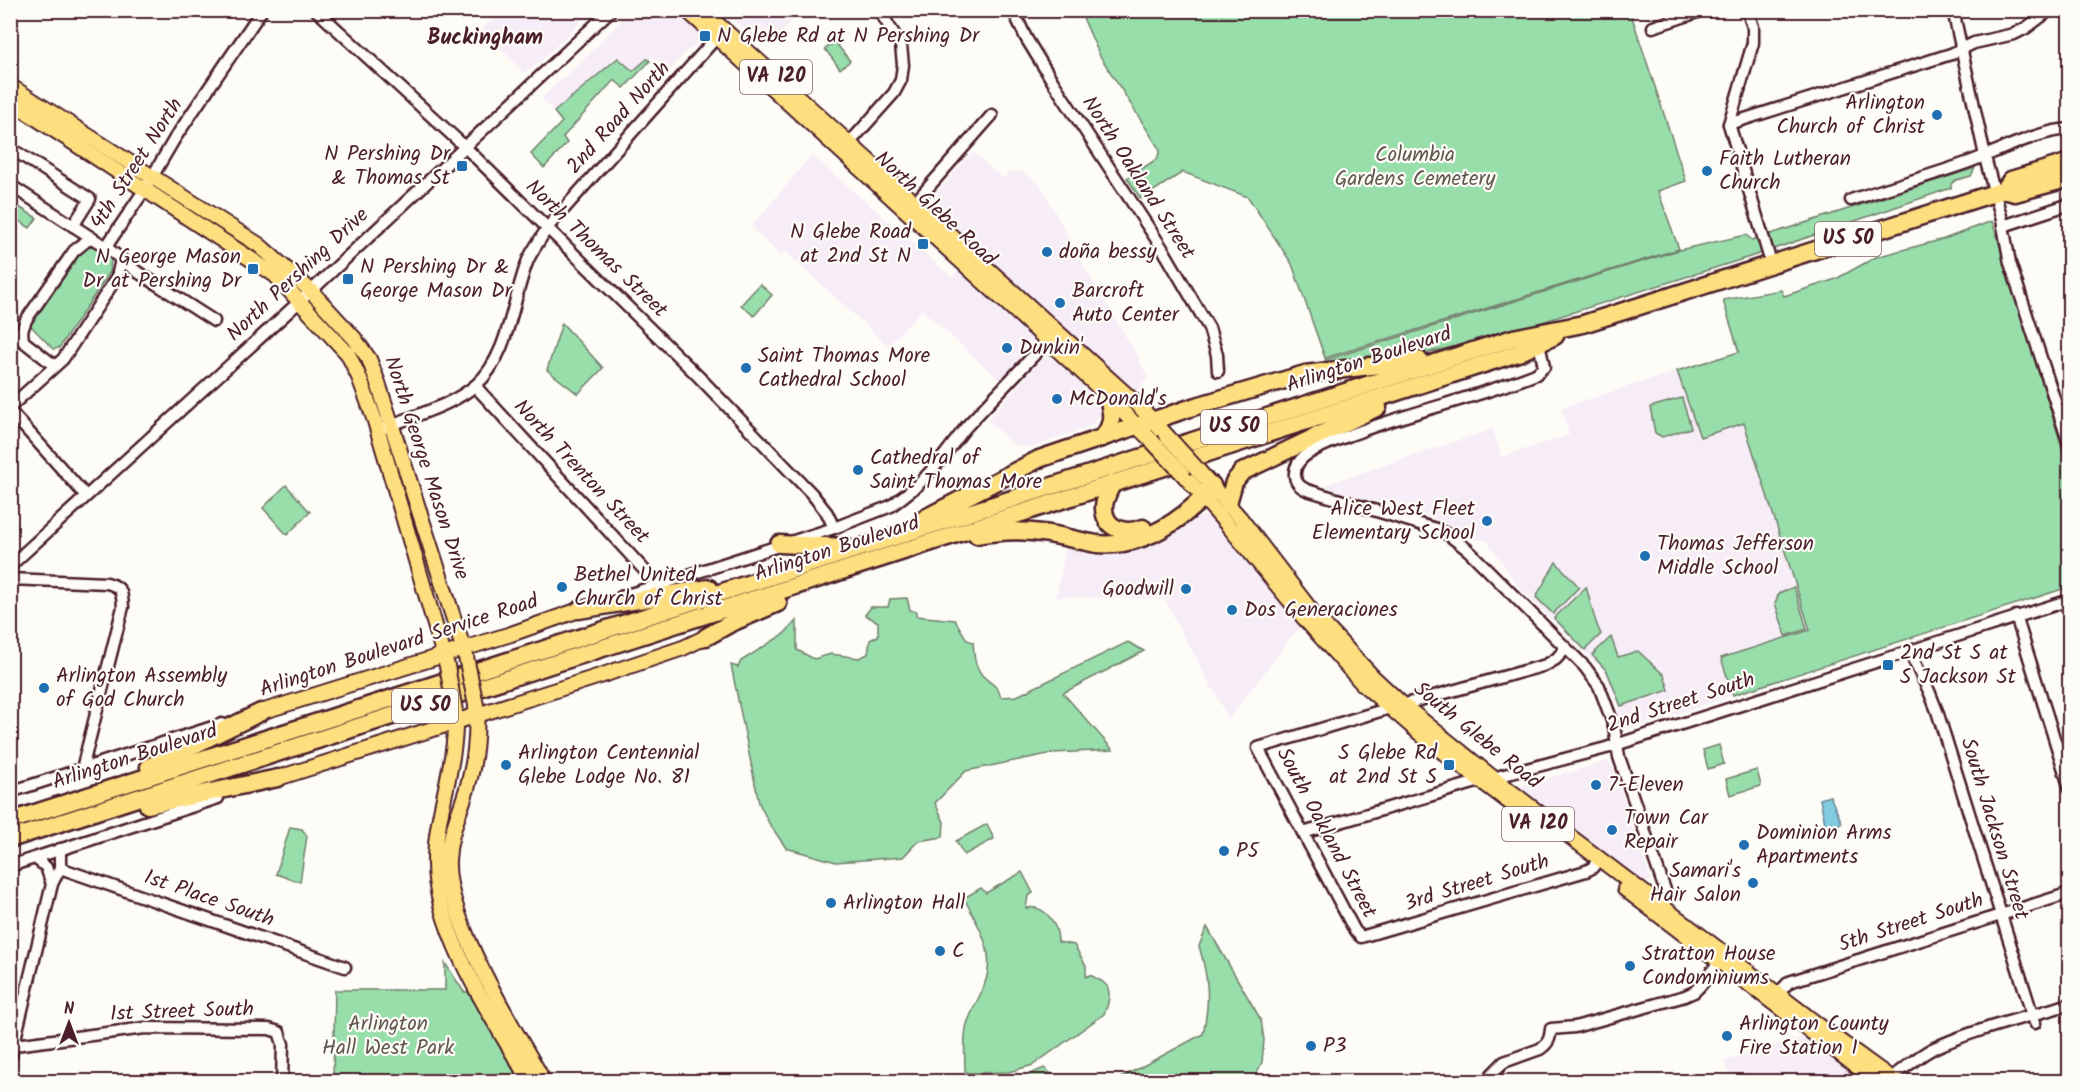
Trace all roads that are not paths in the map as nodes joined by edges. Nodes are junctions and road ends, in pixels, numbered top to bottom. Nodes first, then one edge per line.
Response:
1 (262, 10) edge
2 (316, 10) edge
3 (611, 10) edge
4 (687, 10) edge
5 (702, 10) edge
6 (879, 10) edge
7 (1013, 10) edge
8 (1704, 10) edge
9 (1747, 10) edge
10 (1953, 10) edge
11 (2046, 13) dead end
12 (1653, 27) dead end
13 (716, 38) junction
14 (1962, 50) junction
15 (10, 86) edge
16 (10, 101) edge
17 (992, 115) dead end
18 (1729, 124) junction
19 (2070, 129) edge
20 (465, 147) junction
21 (10, 148) edge
22 (845, 148) junction
23 (1985, 156) junction
24 (2070, 162) edge
25 (2070, 178) edge
26 (149, 183) junction
27 (10, 185) edge
28 (1992, 193) junction
29 (1851, 200) dead end
30 (2070, 204) edge
31 (910, 208) junction
32 (73, 226) junction
33 (2003, 226) junction
34 (547, 228) junction
35 (90, 238) junction
36 (106, 247) junction
37 (122, 260) junction
38 (1771, 263) junction
39 (311, 291) junction
40 (299, 301) junction
41 (214, 321) dead end
42 (1578, 326) junction
43 (1052, 337) junction
44 (1539, 343) junction
45 (1457, 355) junction
46 (56, 366) junction
47 (1218, 371) dead end
48 (1418, 385) junction
49 (475, 386) junction
50 (1107, 394) junction
51 (10, 407) edge
52 (10, 411) edge
53 (392, 424) junction
54 (1146, 424) junction
55 (378, 431) junction
56 (1167, 436) joint
57 (1102, 438) junction
58 (1152, 441) joint
59 (2070, 447) edge
60 (1113, 483) junction
61 (1204, 491) junction
62 (86, 496) junction
63 (1228, 502) junction
64 (834, 528) junction
65 (892, 536) junction
66 (779, 544) junction
67 (858, 547) junction
68 (1256, 549) junction
69 (906, 550) junction
70 (10, 566) edge
71 (839, 573) junction
72 (10, 579) edge
73 (754, 582) junction
74 (658, 585) junction
75 (2070, 600) edge
76 (579, 610) junction
77 (2016, 616) junction
78 (706, 637) joint
79 (1566, 648) junction
80 (1909, 651) junction
81 (465, 653) junction
82 (445, 660) junction
83 (1397, 707) junction
84 (476, 710) junction
85 (261, 712) junction
86 (455, 716) junction
87 (1617, 745) junction
88 (2070, 748) edge
89 (2058, 752) junction
90 (82, 769) junction
91 (278, 778) junction
92 (1487, 780) junction
93 (2070, 789) edge
94 (10, 792) edge
95 (100, 792) junction
96 (10, 821) edge
97 (1303, 833) junction
98 (10, 839) edge
99 (60, 849) junction
100 (35, 858) junction
101 (1597, 863) junction
102 (10, 866) edge
103 (60, 868) junction
104 (52, 884) junction
105 (2070, 892) edge
106 (1665, 907) junction
107 (2001, 915) junction
108 (1361, 937) joint
109 (1723, 958) junction
110 (345, 968) dead end
111 (1774, 998) junction
112 (2070, 1004) edge
113 (2034, 1019) junction
114 (15, 1045) junction
115 (11, 1059) edge
116 (1492, 1074) dead end
117 (1891, 1080) edge
118 (282, 1082) edge
119 (530, 1082) edge
120 (544, 1082) edge
121 (1876, 1082) edge

1 - 26 street, 4th Street North
2 - 20 street, North Thomas Street
3 - 20 street, North Pershing Drive
4 - 13 main road, North Glebe Road / VA 120
5 - 22 main road, North Glebe Road / VA 120
6 - 22 street
7 - 47 street, North Oakland Street
8 - 12 street
9 - 18 street
10 - 14 street
11 - 14 street
13 - 22 main road, North Glebe Road / VA 120
13 - 34 street, 2nd Road North
14 - 18 street
14 - 23 street
15 - 26 main road, North George Mason Drive
16 - 26 main road, North George Mason Drive
17 - 31 street
18 - 38 street
19 - 23 street
20 - 34 street, North Thomas Street
20 - 39 street, North Pershing Drive
21 - 32 street
22 - 31 main road, North Glebe Road / VA 120
23 - 28 street
23 - 29 street
24 - 28 highway, Arlington Boulevard / US 50
25 - 28 highway, Arlington Boulevard / US 50
26 - 36 street, 4th Street North
26 - 39 main road, North George Mason Drive
26 - 40 main road, North George Mason Drive
27 - 32 street
28 - 33 street
28 - 38 highway, Arlington Boulevard / US 50
30 - 33 street
31 - 43 main road, North Glebe Road / VA 120
32 - 35 street
33 - 59 street
34 - 49 street, 2nd Road North
34 - 64 street, North Thomas Street
35 - 36 street
35 - 46 street, 4th Street North
36 - 37 street, 4th Street North
37 - 41 street
37 - 46 street, 4th Street North
38 - 42 highway, Arlington Boulevard / US 50
39 - 40 street, North Pershing Drive
39 - 53 main road, North George Mason Drive
40 - 55 main road, North George Mason Drive
40 - 62 street, North Pershing Drive
42 - 44 highway, Arlington Boulevard / US 50
42 - 45 highway, Arlington Boulevard / US 50
43 - 50 main road, North Glebe Road / VA 120
43 - 54 main road, North Glebe Road / VA 120
43 - 64 street, Arlington Boulevard Service Road
44 - 48 highway, Arlington Boulevard / US 50
44 - 79 street
45 - 54 highway
45 - 65 highway, Arlington Boulevard / US 50
46 - 51 street, 4th Street North
48 - 60 highway, Arlington Boulevard / US 50
48 - 63 highway
49 - 53 street, 2nd Road North
49 - 74 street, North Trenton Street
50 - 54 main road, North Glebe Road / VA 120
50 - 57 highway
52 - 62 street
53 - 55 street, 2nd Road North
53 - 81 main road, North George Mason Drive
54 - 56 main road, North Glebe Road / VA 120
54 - 57 highway
54 - 58 main road, North Glebe Road / VA 120
55 - 82 main road, North George Mason Drive
56 - 61 main road, South Glebe Road / VA 120, bridge
57 - 65 highway
58 - 61 main road, South Glebe Road / VA 120, bridge
60 - 61 highway
60 - 69 highway, Arlington Boulevard / US 50
61 - 63 main road, South Glebe Road / VA 120
61 - 68 main road, South Glebe Road / VA 120
61 - 69 highway
62 - 70 street, North Pershing Drive
63 - 68 main road, South Glebe Road / VA 120
64 - 66 street, Arlington Boulevard Service Road
65 - 67 highway, Arlington Boulevard / US 50
66 - 67 highway
66 - 74 street, Arlington Boulevard Service Road
67 - 73 highway, Arlington Boulevard / US 50
68 - 83 main road, South Glebe Road / VA 120
69 - 71 highway, Arlington Boulevard / US 50
71 - 78 highway
71 - 98 highway, Arlington Boulevard / US 50
72 - 90 street
73 - 76 highway
73 - 95 highway, Arlington Boulevard / US 50
74 - 76 street, Arlington Boulevard Service Road
75 - 77 street, 2nd Street South
76 - 81 main road, Arlington Boulevard Service Road
77 - 80 street, 2nd Street South
77 - 89 street
78 - 84 main road
79 - 83 street
79 - 87 street
80 - 87 street, 2nd Street South
80 - 107 street, South Jackson Street
81 - 82 main road, Arlington Boulevard Service Road
81 - 84 main road, North George Mason Drive, bridge
82 - 85 main road, Arlington Boulevard Service Road
82 - 86 main road, North George Mason Drive, bridge
83 - 92 main road, South Glebe Road / VA 120
83 - 97 street, South Oakland Street
84 - 86 main road
84 - 120 main road, North George Mason Drive
85 - 90 street, Arlington Boulevard Service Road
85 - 95 highway
86 - 91 main road
86 - 119 main road, North George Mason Drive
87 - 92 street, 2nd Street South
87 - 106 street
88 - 89 street
89 - 93 street
90 - 94 street, Arlington Boulevard Service Road
91 - 98 highway
91 - 99 street
92 - 97 street, 2nd Street South
92 - 101 main road, South Glebe Road / VA 120
95 - 96 highway, Arlington Boulevard / US 50
97 - 108 street, South Oakland Street
99 - 100 street
99 - 103 street
100 - 102 street
100 - 104 street
101 - 106 main road, South Glebe Road / VA 120
101 - 108 street, 3rd Street South
101 - 109 main road, South Glebe Road / VA 120
103 - 104 street
103 - 110 street, 1st Place South
104 - 114 street
105 - 107 street, 5th Street South
106 - 109 main road, South Glebe Road / VA 120
107 - 111 street, 5th Street South
107 - 113 street, South Jackson Street
109 - 111 main road, South Glebe Road / VA 120
109 - 116 street
111 - 117 main road, South Glebe Road / VA 120
111 - 121 main road, South Glebe Road / VA 120
112 - 113 street
113 - 117 street
114 - 115 street
114 - 118 street, 1st Street South

